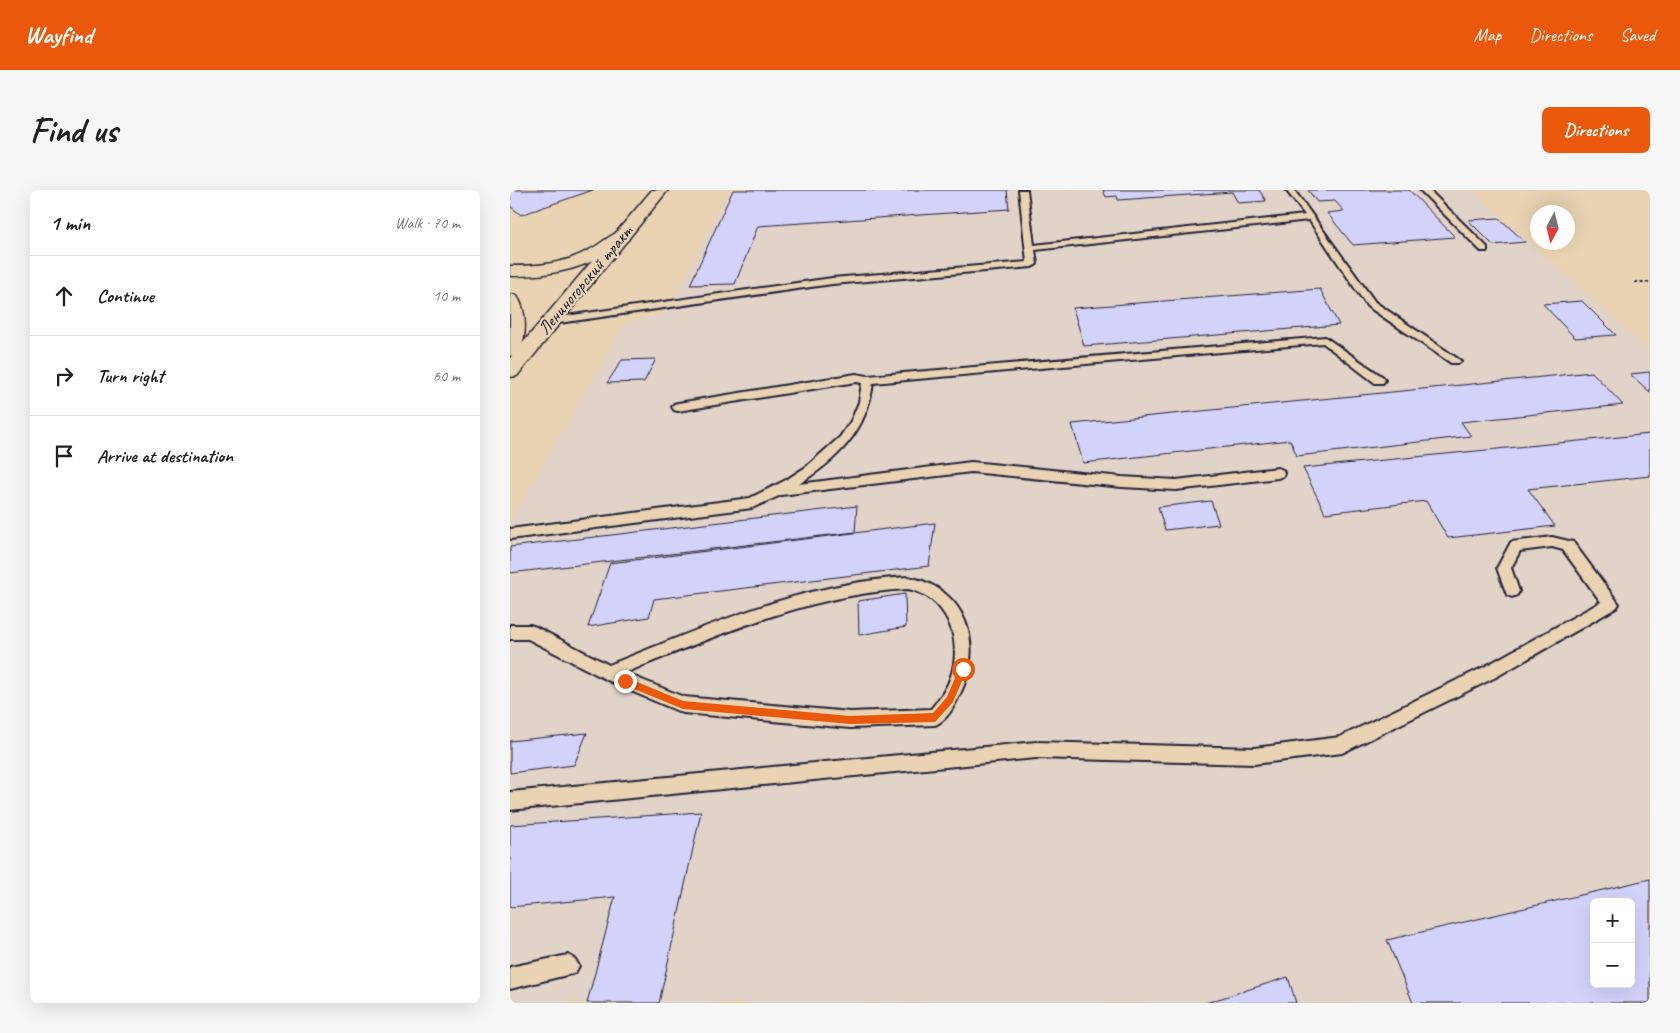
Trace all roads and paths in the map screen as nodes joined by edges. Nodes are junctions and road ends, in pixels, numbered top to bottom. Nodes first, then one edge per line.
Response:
1 (660, 190) edge
2 (1023, 190) edge
3 (1290, 190) edge
4 (1424, 190) edge
5 (1311, 217) junction
6 (622, 236) junction
7 (1030, 248) junction
8 (1484, 249) dead end
9 (510, 271) edge
10 (1635, 282) dead end
11 (1650, 282) edge
12 (510, 300) edge
13 (552, 321) junction
14 (510, 350) edge
15 (1455, 361) dead end
16 (510, 371) edge
17 (868, 380) junction
18 (1379, 380) dead end
19 (678, 407) dead end
20 (1278, 473) dead end
21 (780, 491) junction
22 (510, 534) edge
23 (1512, 591) dead end
24 (510, 632) edge
25 (609, 672) junction
26 (510, 801) edge
27 (568, 966) dead end
28 (510, 978) edge

1 - 6 main road, Лениногорский тракт
2 - 7 lane
3 - 5 lane
4 - 8 lane
5 - 7 lane
5 - 15 lane
6 - 9 main road
6 - 13 main road, Лениногорский тракт
7 - 13 lane
10 - 11 path
12 - 14 main road
13 - 16 main road, Лениногорский тракт
17 - 18 lane
17 - 19 lane
17 - 21 lane
20 - 21 lane
21 - 22 lane
23 - 26 lane
24 - 25 lane
25 - 25 lane
27 - 28 lane

